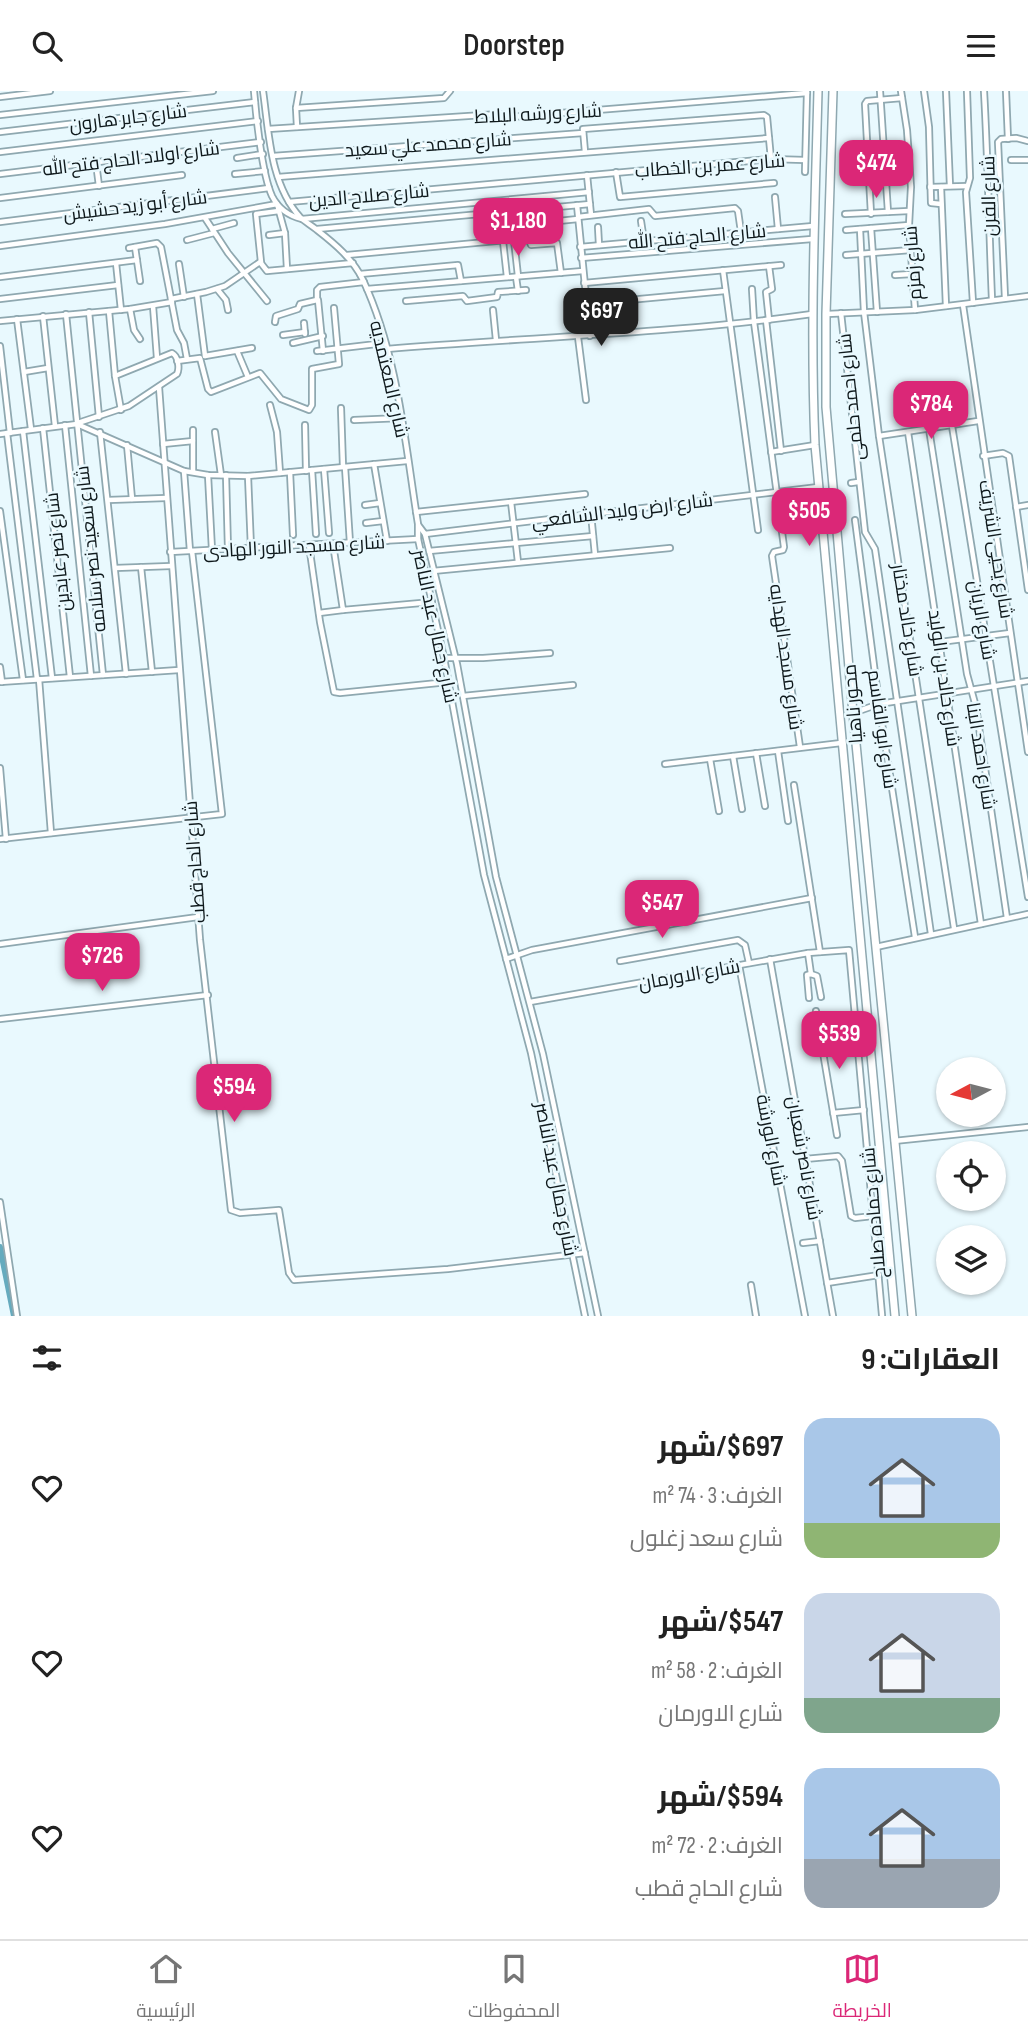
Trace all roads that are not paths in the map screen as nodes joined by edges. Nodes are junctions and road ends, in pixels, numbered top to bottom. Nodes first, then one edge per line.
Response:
1 (50, 91) edge
2 (212, 91) edge
3 (254, 91) edge
4 (263, 91) edge
5 (299, 91) edge
6 (448, 91) edge
7 (818, 91) edge
8 (833, 91) edge
9 (880, 91) edge
10 (901, 91) edge
11 (924, 91) edge
12 (946, 91) edge
13 (967, 91) edge
14 (984, 91) edge
15 (1006, 91) edge
16 (807, 92) edge
17 (0, 97) edge
18 (902, 98) junction
19 (881, 100) junction
20 (255, 102) junction
21 (296, 108) junction
22 (0, 115) edge
23 (258, 121) junction
24 (297, 127) junction
25 (268, 129) junction
26 (583, 131) junction
27 (0, 132) edge
28 (769, 138) junction
29 (1009, 139) junction
30 (1028, 141) edge
31 (261, 142) junction
32 (0, 152) edge
33 (585, 152) junction
34 (263, 154) junction
35 (273, 156) junction
36 (237, 158) dead end
37 (771, 159) junction
38 (805, 160) junction
39 (1011, 160) dead end
40 (1028, 160) edge
41 (96, 163) junction
42 (265, 171) junction
43 (615, 172) junction
44 (804, 172) dead end
45 (0, 174) edge
46 (235, 174) dead end
47 (587, 174) junction
48 (182, 175) dead end
49 (278, 177) junction
50 (774, 183) dead end
51 (99, 186) junction
52 (950, 186) junction
53 (967, 186) junction
54 (930, 187) junction
55 (941, 187) junction
56 (269, 188) junction
57 (589, 193) junction
58 (775, 197) dead end
59 (0, 198) edge
60 (289, 202) junction
61 (277, 204) junction
62 (590, 204) junction
63 (941, 204) junction
64 (577, 205) junction
65 (527, 209) junction
66 (279, 211) junction
67 (909, 211) junction
68 (888, 212) junction
69 (845, 214) dead end
70 (871, 214) junction
71 (591, 215) junction
72 (205, 218) junction
73 (578, 218) junction
74 (302, 219) junction
75 (641, 221) dead end
76 (0, 222) edge
77 (234, 223) dead end
78 (529, 224) junction
79 (909, 225) junction
80 (813, 226) junction
81 (598, 227) dead end
82 (871, 228) junction
83 (316, 229) junction
84 (778, 229) junction
85 (860, 229) junction
86 (846, 230) dead end
87 (213, 231) junction
88 (741, 232) junction
89 (285, 233) junction
90 (269, 235) dead end
91 (530, 239) junction
92 (812, 239) junction
93 (187, 240) dead end
94 (514, 240) junction
95 (503, 241) junction
96 (643, 241) junction
97 (0, 246) edge
98 (599, 246) junction
99 (580, 247) junction
100 (911, 250) junction
101 (873, 253) junction
102 (861, 254) junction
103 (347, 255) junction
104 (846, 255) dead end
105 (581, 258) junction
106 (137, 260) junction
107 (261, 262) junction
108 (116, 263) junction
109 (353, 263) junction
110 (179, 264) dead end
111 (781, 265) dead end
112 (769, 266) junction
113 (287, 269) junction
114 (723, 270) junction
115 (583, 271) junction
116 (244, 273) junction
117 (561, 273) junction
118 (360, 274) junction
119 (912, 274) junction
120 (895, 275) dead end
121 (0, 277) edge
122 (507, 277) junction
123 (517, 277) junction
124 (140, 281) dead end
125 (461, 281) junction
126 (364, 282) junction
127 (584, 283) junction
128 (118, 285) junction
129 (217, 289) junction
130 (367, 289) junction
131 (752, 289) dead end
132 (526, 290) dead end
133 (518, 291) junction
134 (725, 291) junction
135 (197, 295) junction
136 (1028, 296) edge
137 (184, 297) junction
138 (1005, 298) junction
139 (0, 299) edge
140 (171, 300) junction
141 (318, 300) junction
142 (992, 300) junction
143 (267, 301) dead end
144 (406, 301) dead end
145 (973, 303) junction
146 (586, 304) junction
147 (963, 305) junction
148 (153, 306) junction
149 (946, 306) junction
150 (131, 309) junction
151 (334, 309) dead end
152 (121, 310) junction
153 (228, 310) dead end
154 (493, 310) dead end
155 (915, 310) junction
156 (109, 311) junction
157 (89, 312) junction
158 (864, 312) junction
159 (877, 312) junction
160 (841, 313) junction
161 (66, 314) junction
162 (812, 314) junction
163 (825, 314) junction
164 (43, 316) junction
165 (17, 319) junction
166 (768, 320) junction
167 (0, 321) edge
168 (275, 322) dead end
169 (754, 322) junction
170 (304, 323) dead end
171 (728, 324) junction
172 (283, 335) dead end
173 (305, 335) junction
174 (323, 336) junction
175 (578, 337) junction
176 (590, 337) junction
177 (140, 339) dead end
178 (496, 340) junction
179 (293, 342) dead end
180 (385, 343) junction
181 (0, 347) edge
182 (252, 348) dead end
183 (387, 349) junction
184 (338, 350) junction
185 (237, 351) junction
186 (202, 357) junction
187 (157, 358) junction
188 (187, 359) junction
189 (177, 361) junction
190 (48, 368) junction
191 (24, 372) junction
192 (115, 376) junction
193 (248, 377) junction
194 (159, 387) junction
195 (586, 400) dead end
196 (270, 405) dead end
197 (341, 408) dead end
198 (121, 410) junction
199 (99, 417) junction
200 (401, 418) junction
201 (354, 421) dead end
202 (978, 421) junction
203 (77, 424) junction
204 (65, 425) junction
205 (305, 425) dead end
206 (55, 426) junction
207 (952, 426) junction
208 (43, 428) junction
209 (31, 429) junction
210 (929, 429) junction
211 (193, 430) dead end
212 (23, 431) junction
213 (100, 432) junction
214 (215, 432) dead end
215 (908, 432) junction
216 (3, 433) edge
217 (879, 436) junction
218 (193, 441) junction
219 (163, 444) junction
220 (127, 445) junction
221 (815, 445) junction
222 (781, 451) junction
223 (771, 452) junction
224 (984, 456) junction
225 (164, 461) junction
226 (408, 461) junction
227 (374, 464) junction
228 (344, 467) junction
229 (324, 469) junction
230 (312, 470) junction
231 (184, 471) junction
232 (306, 471) junction
233 (193, 472) junction
234 (290, 472) junction
235 (281, 473) junction
236 (208, 474) junction
237 (224, 475) junction
238 (248, 476) junction
239 (858, 481) junction
240 (851, 483) dead end
241 (818, 487) junction
242 (777, 492) junction
243 (585, 494) dead end
244 (753, 495) junction
245 (167, 498) junction
246 (132, 499) junction
247 (108, 500) junction
248 (511, 502) junction
249 (380, 503) junction
250 (365, 505) dead end
251 (1028, 505) edge
252 (1016, 507) junction
253 (0, 511) edge
254 (416, 512) junction
255 (591, 514) junction
256 (821, 519) junction
257 (855, 520) dead end
258 (383, 521) junction
259 (366, 523) dead end
260 (514, 523) junction
261 (418, 524) junction
262 (781, 524) junction
263 (758, 530) dead end
264 (329, 533) dead end
265 (316, 534) dead end
266 (425, 534) junction
267 (293, 535) dead end
268 (593, 536) junction
269 (418, 539) junction
270 (387, 541) junction
271 (350, 543) junction
272 (516, 543) junction
273 (333, 544) junction
274 (309, 545) junction
275 (251, 548) junction
276 (670, 548) dead end
277 (228, 549) junction
278 (212, 550) junction
279 (191, 551) junction
280 (429, 551) junction
281 (170, 552) junction
282 (595, 555) junction
283 (518, 562) junction
284 (172, 566) junction
285 (141, 567) junction
286 (115, 568) junction
287 (433, 571) junction
288 (1028, 590) edge
289 (432, 602) junction
290 (344, 610) junction
291 (319, 613) junction
292 (1010, 633) junction
293 (985, 637) junction
294 (961, 640) junction
295 (940, 642) junction
296 (550, 653) dead end
297 (455, 657) junction
298 (444, 658) junction
299 (0, 667) edge
300 (179, 670) junction
301 (152, 672) junction
302 (126, 674) junction
303 (103, 675) junction
304 (91, 676) junction
305 (70, 677) junction
306 (52, 678) junction
307 (38, 679) junction
308 (23, 680) junction
309 (448, 681) junction
310 (1028, 681) edge
311 (1, 682) edge
312 (1017, 683) junction
313 (573, 685) dead end
314 (995, 686) junction
315 (971, 690) junction
316 (948, 694) junction
317 (463, 696) junction
318 (920, 698) junction
319 (897, 702) junction
320 (879, 704) junction
321 (853, 713) junction
322 (841, 743) junction
323 (800, 747) junction
324 (778, 751) junction
325 (756, 753) junction
326 (1028, 753) edge
327 (733, 756) junction
328 (710, 759) junction
329 (665, 765) dead end
330 (0, 768) edge
331 (794, 785) dead end
332 (765, 806) dead end
333 (742, 809) dead end
334 (719, 811) dead end
335 (191, 818) junction
336 (788, 821) dead end
337 (51, 833) junction
338 (3, 839) edge
339 (812, 898) junction
340 (1028, 898) edge
341 (872, 912) junction
342 (858, 913) junction
343 (1028, 914) edge
344 (198, 917) junction
345 (1007, 918) junction
346 (981, 924) junction
347 (954, 928) junction
348 (931, 934) junction
349 (915, 937) junction
350 (0, 944) edge
351 (875, 948) junction
352 (849, 950) joint
353 (820, 952) junction
354 (808, 953) junction
355 (516, 955) junction
356 (506, 959) junction
357 (770, 959) junction
358 (620, 961) dead end
359 (749, 963) junction
360 (740, 965) junction
361 (811, 974) junction
362 (208, 995) junction
363 (821, 997) dead end
364 (809, 998) dead end
365 (530, 1002) junction
366 (816, 1011) dead end
367 (0, 1019) edge
368 (864, 1110) junction
369 (833, 1113) junction
370 (1028, 1127) edge
371 (837, 1135) dead end
372 (894, 1141) junction
373 (805, 1159) junction
374 (0, 1202) edge
375 (1, 1215) edge
376 (873, 1216) junction
377 (820, 1241) junction
378 (803, 1243) dead end
379 (3, 1246) edge
380 (584, 1253) junction
381 (573, 1254) junction
382 (879, 1275) junction
383 (827, 1283) junction
384 (751, 1285) dead end
385 (882, 1315) edge
386 (17, 1316) edge
387 (585, 1316) edge
388 (597, 1316) edge
389 (756, 1316) edge
390 (805, 1316) edge
391 (833, 1316) edge
392 (895, 1316) edge
393 (912, 1316) edge

1 - 17 street
2 - 22 street
3 - 20 street
4 - 25 street, شارع المعتمديه
5 - 21 street
6 - 21 street
7 - 80 main road, محور ناهيا
8 - 163 main road, محور ناهيا
9 - 19 street
10 - 18 street, شارع زمزم
11 - 54 street
12 - 52 street
13 - 53 street
14 - 142 street, شارع الفرن
15 - 29 street
16 - 24 street, شارع ورشه البلاط
16 - 38 street
18 - 19 street
18 - 67 street, شارع زمزم
19 - 68 street
19 - 70 street
20 - 23 street
20 - 27 street, شارع جابر هارون
21 - 24 street
23 - 31 street
23 - 32 street
24 - 25 street, شارع ورشه البلاط
25 - 35 street, شارع المعتمديه
26 - 28 street, شارع محمد علي سعيد
26 - 33 street
26 - 35 street, شارع محمد علي سعيد
28 - 33 street
28 - 37 street
29 - 30 street
29 - 138 street
31 - 34 street
31 - 41 street, شارع اولاد الحاج فتح الله
33 - 49 street
34 - 36 street
34 - 42 street
35 - 49 street, شارع المعتمديه
37 - 38 street, شارع عمر بن الخطاب
37 - 43 street, شارع عمر بن الخطاب
38 - 44 street
39 - 40 street
41 - 45 street, شارع اولاد الحاج فتح الله
41 - 51 street
42 - 46 street
42 - 56 street
43 - 47 street, شارع صلاح الدين
43 - 50 street
47 - 57 street
47 - 60 street, شارع صلاح الدين
48 - 51 street
49 - 60 street, شارع المعتمديه
51 - 59 street
52 - 53 street
52 - 55 street
53 - 145 street
54 - 55 street
54 - 63 street
55 - 63 street
56 - 61 street
56 - 76 street, شارع أبو زيد حشيش
57 - 62 street
57 - 74 street
58 - 84 street
60 - 74 street, شارع المعتمديه
61 - 66 street
61 - 72 street
61 - 74 street, شارع المعتمديه
62 - 64 street
62 - 71 street
63 - 149 street
64 - 65 street
64 - 73 street
65 - 78 street
65 - 83 street
66 - 89 street
66 - 107 street
67 - 68 street
67 - 79 street, شارع زمزم
68 - 70 street
69 - 70 street
71 - 73 street
71 - 88 street
72 - 87 street
72 - 97 street
73 - 78 street
73 - 99 street
74 - 83 street, شارع المعتمديه
75 - 96 street
77 - 87 street
78 - 91 street
79 - 82 street
79 - 100 street, شارع زمزم
80 - 84 street, شارع الحاج فتح الله
80 - 92 main road, محور ناهيا
81 - 98 street
82 - 85 street
82 - 101 street
83 - 103 street, شارع المعتمديه
84 - 88 street, شارع الحاج فتح الله
85 - 86 street
85 - 102 street, شارع خالد مختار
87 - 93 street
87 - 116 street
88 - 96 street, شارع الحاج فتح الله
89 - 90 street
89 - 113 street
91 - 94 street
91 - 117 street
92 - 105 street
92 - 162 main road, محور ناهيا
94 - 95 street
94 - 123 street
95 - 103 street
95 - 122 street
96 - 98 street, شارع الحاج فتح الله
98 - 99 street, شارع الحاج فتح الله
99 - 105 street
100 - 101 street
100 - 119 street, شارع زمزم
101 - 102 street
101 - 159 street
102 - 104 street
102 - 158 street, شارع خالد مختار
103 - 109 street, شارع المعتمديه
105 - 115 street
106 - 108 street
106 - 124 street
106 - 140 street
107 - 113 street
107 - 116 street
108 - 121 street
108 - 128 street
109 - 113 street
109 - 118 street, شارع المعتمديه
110 - 137 street
111 - 112 street
112 - 114 street
112 - 166 street
114 - 127 street
114 - 134 street
115 - 117 street
115 - 127 street
116 - 129 street
116 - 143 street
117 - 123 street
118 - 125 street
118 - 126 street, شارع المعتمديه
119 - 120 street
119 - 155 street, شارع زمزم
122 - 123 street
122 - 125 street
123 - 133 street
125 - 130 street
126 - 130 street, شارع المعتمديه
126 - 141 street
127 - 146 street
128 - 139 street
128 - 152 street
129 - 135 street
129 - 153 street
130 - 180 street, شارع المعتمديه
131 - 169 street, شارع مسجد الهدايه
132 - 133 street
133 - 144 street
134 - 146 street
134 - 171 street
135 - 137 street
135 - 186 street
136 - 138 street
137 - 140 street
138 - 142 street
140 - 148 street
140 - 188 street
141 - 168 street
141 - 174 street
142 - 145 street
145 - 147 street
146 - 176 street
147 - 149 street
147 - 202 street, شارع يحيى الشريف
148 - 150 street
148 - 187 street
149 - 155 street
150 - 152 street
150 - 177 street
151 - 184 street
152 - 156 street
154 - 178 street
155 - 159 street
156 - 157 street
156 - 192 street
157 - 161 street
157 - 199 street
158 - 159 street
158 - 160 street
158 - 217 street, شارع خالد مختار
160 - 163 street
160 - 239 street, شارع احمد حلمى
161 - 164 street
161 - 203 street, شارع سعيد نصر سلامه
162 - 163 main road
162 - 166 street
162 - 221 main road, محور ناهيا
163 - 321 main road, محور ناهيا
164 - 165 street
164 - 190 street
165 - 167 street
165 - 191 street
166 - 169 street
166 - 222 street
169 - 171 street
169 - 223 street, شارع مسجد الهدايه
170 - 173 street
171 - 176 street
171 - 244 street
172 - 173 street
173 - 174 street
173 - 179 street
174 - 184 street
175 - 176 street
175 - 178 street
175 - 195 street
178 - 183 street
180 - 183 street, شارع المعتمديه
180 - 184 street
181 - 216 street
182 - 185 street
183 - 200 street, شارع المعتمديه
184 - 193 street
185 - 186 street
185 - 193 street
186 - 188 street
186 - 193 street
187 - 189 street
187 - 192 street
188 - 189 street
189 - 194 street
190 - 191 street
190 - 206 street
191 - 209 street
192 - 198 street
194 - 198 street
194 - 219 street, شارع الحاج قطب
196 - 235 street
197 - 228 street
198 - 199 street
199 - 203 street
200 - 201 street
200 - 226 street, شارع المعتمديه
202 - 207 street
202 - 224 street, شارع يحيى الشريف
203 - 204 street
203 - 213 street
203 - 303 street, شارع سعيد نصر سلامه
204 - 206 street
204 - 304 street
205 - 232 street
206 - 208 street
207 - 210 street
207 - 293 street, شارع الريان
208 - 209 street
208 - 305 street, شارع نصر عابدين
209 - 212 street
210 - 215 street
210 - 294 street, شارع احمد البنا
211 - 218 street
212 - 216 street
212 - 306 street
213 - 220 street
213 - 247 street
214 - 237 street
215 - 217 street
215 - 295 street, شارع خالد بن الوليد
216 - 307 street
217 - 318 street, شارع خالد مختار
218 - 219 street
218 - 233 street
219 - 225 street, شارع الحاج قطب
220 - 225 street
220 - 246 street
221 - 222 street
221 - 241 main road, محور ناهيا
222 - 223 street
223 - 242 street, شارع مسجد الهدايه
224 - 252 street
224 - 292 street, شارع يحيى الشريف
225 - 231 street
225 - 245 street, شارع الحاج قطب
226 - 227 street
226 - 254 street, شارع المعتمديه
227 - 228 street
227 - 249 street
228 - 229 street
228 - 271 street
229 - 230 street
229 - 264 street
230 - 232 street
230 - 265 street
231 - 233 street
231 - 279 street
232 - 234 street
233 - 236 street
234 - 235 street
234 - 267 street
235 - 238 street
236 - 237 street
236 - 278 street
237 - 238 street
237 - 277 street
238 - 275 street
239 - 240 street
239 - 319 street, شارع احمد حلمى
241 - 242 street, شارع ارض وليد الشافعي
241 - 256 main road, محور ناهيا
242 - 244 street, شارع ارض وليد الشافعي
242 - 262 street, شارع مسجد الهدايه
243 - 248 street
244 - 255 street, شارع ارض وليد الشافعي
244 - 263 street
245 - 246 street
245 - 281 street, شارع الحاج قطب
246 - 247 street
247 - 286 street
248 - 254 street
248 - 260 street
249 - 250 street
249 - 258 street
251 - 252 street
252 - 288 street
253 - 308 street
254 - 261 street, شارع المعتمديه
255 - 260 street, شارع ارض وليد الشافعي
255 - 268 street
256 - 262 street
256 - 322 main road, محور ناهيا
257 - 320 street, شارع ابو القاسم
258 - 259 street
258 - 270 street
260 - 266 street, شارع ارض وليد الشافعي
260 - 272 street
261 - 266 street, شارع جمال عبد الناصر
261 - 269 street, شارع جمال عبد الناصر
262 - 323 street, شارع مسجد الهدايه
266 - 280 street, شارع جمال عبد الناصر
268 - 272 street
268 - 282 street
269 - 270 street, شارع مسجد النور الهادى
269 - 289 street, شارع جمال عبد الناصر
270 - 271 street, شارع مسجد النور الهادى
271 - 273 street, شارع مسجد النور الهادى
272 - 280 street
272 - 283 street
273 - 274 street, شارع مسجد النور الهادى
273 - 290 street
274 - 275 street, شارع مسجد النور الهادى
274 - 291 street
275 - 277 street, شارع مسجد النور الهادى
276 - 282 street
277 - 278 street, شارع مسجد النور الهادى
278 - 279 street, شارع مسجد النور الهادى
279 - 281 street, شارع مسجد النور الهادى
279 - 335 street
280 - 287 street, شارع جمال عبد الناصر
281 - 284 street, شارع الحاج قطب
282 - 283 street
283 - 287 street
284 - 285 street
284 - 300 street, شارع الحاج قطب
285 - 286 street
285 - 301 street
286 - 302 street
287 - 297 street, شارع جمال عبد الناصر
289 - 290 street
289 - 298 street, شارع جمال عبد الناصر
290 - 291 street
291 - 309 street
292 - 293 street
292 - 312 street, شارع يحيى الشريف
293 - 294 street
293 - 314 street, شارع الريان
294 - 295 street
294 - 315 street, شارع احمد البنا
295 - 316 street, شارع خالد بن الوليد
296 - 297 street
297 - 298 street
297 - 317 street, شارع جمال عبد الناصر
298 - 309 street, شارع جمال عبد الناصر
299 - 311 street
300 - 301 street
300 - 335 street, شارع الحاج قطب
301 - 302 street
302 - 303 street
303 - 304 street
304 - 305 street
305 - 306 street
306 - 307 street
307 - 308 street
307 - 337 street
308 - 311 street
309 - 356 street, شارع جمال عبد الناصر
310 - 312 street
312 - 314 street
312 - 326 street, شارع يحيى الشريف
313 - 317 street
314 - 315 street
314 - 340 street, شارع الريان
315 - 316 street
315 - 345 street, شارع احمد البنا
316 - 318 street
316 - 346 street, شارع خالد بن الوليد
317 - 355 street, شارع جمال عبد الناصر
318 - 319 street
318 - 347 street, شارع خالد مختار
319 - 320 street
319 - 348 street, شارع احمد حلمى
320 - 321 street
320 - 349 street, شارع ابو القاسم
321 - 341 main road, محور ناهيا
322 - 323 street
322 - 342 main road, محور ناهيا
323 - 324 street
324 - 325 street
324 - 336 street
325 - 327 street
325 - 332 street
327 - 328 street
327 - 333 street
328 - 329 street
328 - 334 street
330 - 338 street
331 - 339 street
335 - 337 street
335 - 344 street, شارع الحاج قطب
337 - 338 street
339 - 353 street
339 - 355 street
341 - 342 main road
341 - 351 main road, محور ناهيا
342 - 392 main road, محور ناهيا
343 - 345 street
344 - 350 street
344 - 362 street, شارع الحاج قطب
345 - 346 street
346 - 347 street
347 - 348 street
348 - 349 street
349 - 351 street
351 - 372 main road, محور ناهيا
352 - 353 street, شارع الاورمان
352 - 368 street, شارع حماده صلاح
353 - 354 street, شارع الاورمان
354 - 357 street, شارع الاورمان
354 - 361 street
355 - 356 street
355 - 365 street, شارع جمال عبد الناصر
356 - 381 street, شارع جمال عبد الناصر
357 - 359 street, شارع الاورمان
357 - 373 street, شارع ناصر شعبان
358 - 359 street
359 - 360 street, شارع الاورمان
360 - 365 street, شارع الاورمان
360 - 390 street, شارع الورشة
361 - 363 street
361 - 364 street
362 - 367 street
362 - 381 street, شارع الحاج قطب
365 - 380 street, شارع جمال عبد الناصر
366 - 369 street
368 - 369 street
368 - 376 street, شارع حماده صلاح
369 - 371 street
370 - 372 street
372 - 393 main road, محور ناهيا
373 - 376 street
373 - 377 street, شارع ناصر شعبان
374 - 375 street
375 - 379 street
376 - 382 street, شارع حماده صلاح
377 - 378 street
377 - 383 street, شارع ناصر شعبان
379 - 386 street
380 - 381 street
380 - 388 street, شارع جمال عبد الناصر
381 - 387 street, شارع جمال عبد الناصر
382 - 383 street
382 - 385 street, شارع حماده صلاح
383 - 391 street, شارع ناصر شعبان
384 - 389 street

